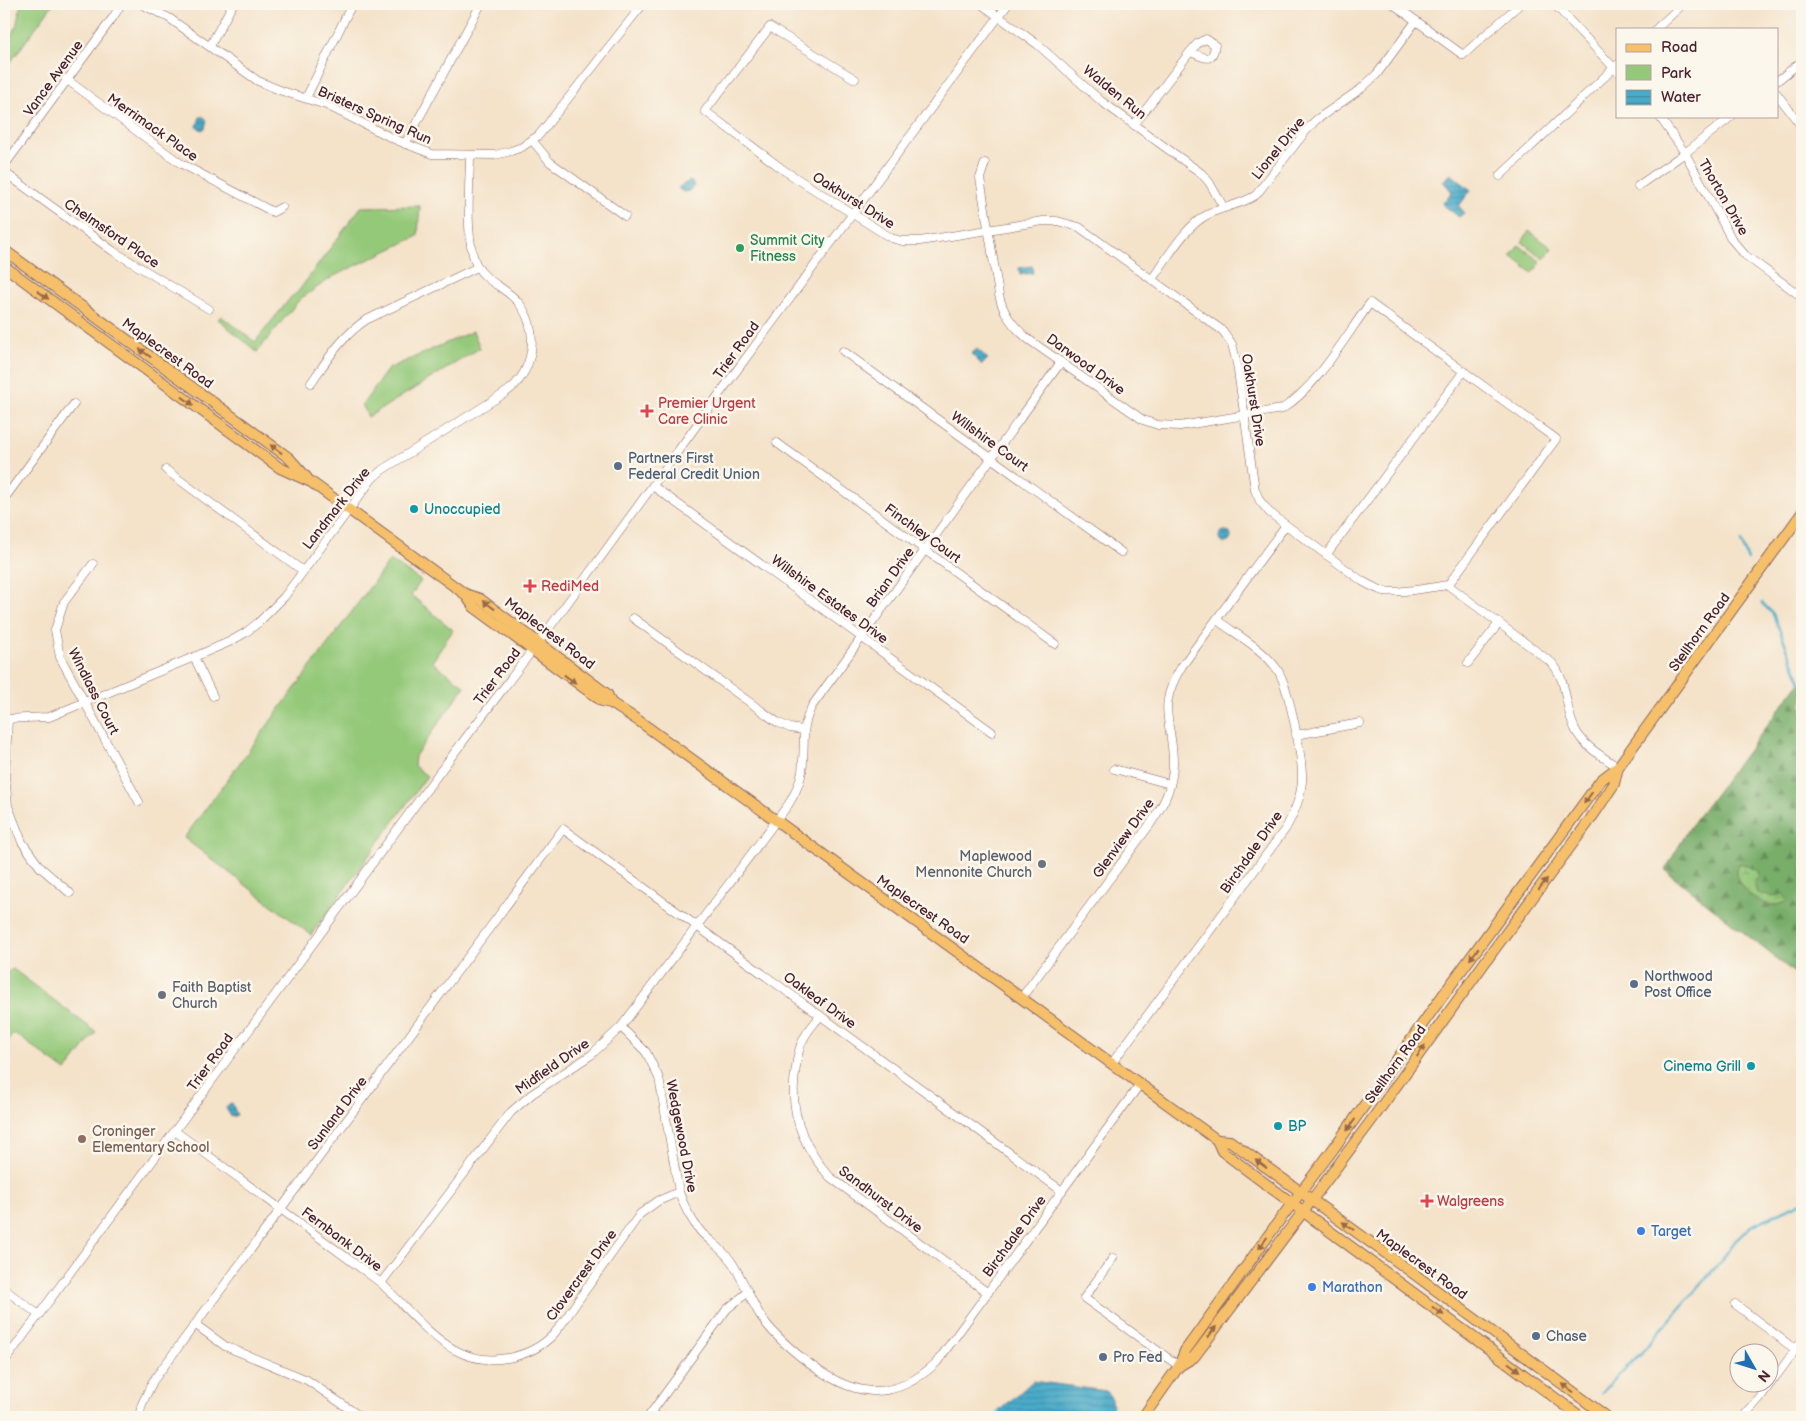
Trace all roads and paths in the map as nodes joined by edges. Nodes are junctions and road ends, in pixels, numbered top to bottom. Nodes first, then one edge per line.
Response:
1 (121, 4) edge
2 (141, 4) edge
3 (233, 4) edge
4 (352, 4) edge
5 (481, 4) edge
6 (643, 4) edge
7 (980, 4) edge
8 (1008, 4) edge
9 (1393, 4) edge
10 (1520, 4) edge
11 (1554, 4) edge
12 (1683, 4) edge
13 (998, 17) junction
14 (1416, 21) junction
15 (1657, 28) edge
16 (210, 46) junction
17 (1190, 52) dead end
18 (1802, 61) edge
19 (1616, 68) edge
20 (66, 79) junction
21 (855, 79) dead end
22 (1778, 80) edge
23 (1778, 95) edge
24 (306, 98) junction
25 (1660, 118) edge
26 (1729, 118) edge
27 (1134, 125) junction
28 (1802, 127) edge
29 (532, 140) junction
30 (405, 144) junction
31 (1685, 153) junction
32 (470, 155) junction
33 (985, 163) dead end
34 (4, 166) edge
35 (4, 172) edge
36 (1500, 176) dead end
37 (1638, 186) dead end
38 (282, 207) dead end
39 (1224, 208) junction
40 (852, 214) junction
41 (625, 216) dead end
42 (987, 230) junction
43 (4, 250) edge
44 (4, 266) edge
45 (478, 267) junction
46 (1152, 279) junction
47 (1802, 297) edge
48 (209, 309) dead end
49 (843, 351) dead end
50 (1061, 362) junction
51 (1464, 371) junction
52 (311, 383) dead end
53 (74, 404) dead end
54 (1244, 415) junction
55 (777, 443) dead end
56 (992, 458) junction
57 (166, 470) dead end
58 (311, 482) junction
59 (653, 486) junction
60 (4, 499) edge
61 (348, 509) junction
62 (1802, 513) edge
63 (1286, 525) junction
64 (926, 550) junction
65 (1121, 552) dead end
66 (1326, 555) junction
67 (92, 564) dead end
68 (303, 572) junction
69 (1448, 585) junction
70 (466, 594) junction
71 (633, 618) dead end
72 (1217, 620) junction
73 (1499, 623) junction
74 (862, 638) junction
75 (538, 641) junction
76 (1055, 644) dead end
77 (531, 650) junction
78 (194, 657) junction
79 (1468, 664) dead end
80 (213, 696) dead end
81 (85, 703) junction
82 (611, 703) junction
83 (6, 719) edge
84 (1360, 723) dead end
85 (803, 730) junction
86 (992, 732) dead end
87 (1296, 735) junction
88 (1618, 767) junction
89 (1114, 770) dead end
90 (1170, 784) junction
91 (139, 802) dead end
92 (6, 807) edge
93 (775, 821) junction
94 (563, 829) joint
95 (70, 893) dead end
96 (697, 926) junction
97 (1022, 997) junction
98 (820, 1016) junction
99 (621, 1027) junction
100 (1112, 1063) junction
101 (1140, 1084) junction
102 (175, 1131) junction
103 (1217, 1140) junction
104 (1062, 1191) junction
105 (679, 1192) junction
106 (1300, 1193) junction
107 (1312, 1200) junction
108 (1292, 1204) junction
109 (281, 1210) junction
110 (1303, 1212) junction
111 (1113, 1258) dead end
112 (381, 1283) junction
113 (4, 1289) edge
114 (748, 1292) junction
115 (988, 1293) junction
116 (1735, 1304) dead end
117 (39, 1315) junction
118 (196, 1325) junction
119 (1802, 1341) edge
120 (1796, 1350) junction
121 (496, 1360) joint
122 (4, 1362) edge
123 (1179, 1366) junction
124 (896, 1389) joint
125 (139, 1417) edge
126 (361, 1417) edge
127 (648, 1417) edge
128 (1143, 1417) edge
129 (1582, 1417) edge
130 (1607, 1417) edge
131 (1743, 1417) edge

1 - 20 street, Vance Avenue
2 - 16 street, Bristers Spring Run
3 - 16 street
4 - 24 street
5 - 30 street
6 - 29 street, Bristers Spring Run
7 - 13 street, Walden Run
8 - 13 street, Trier Road
9 - 14 street
10 - 14 street
11 - 19 street
12 - 15 street
13 - 27 street, Walden Run
13 - 40 street, Trier Road
14 - 39 street, Lionel Drive
16 - 24 street, Bristers Spring Run
17 - 27 street
18 - 22 street
19 - 36 street
20 - 34 street, Vance Avenue
20 - 38 street, Merrimack Place
21 - 40 street, Oakhurst Drive
23 - 28 street
24 - 30 street, Bristers Spring Run
25 - 31 street, Thorton Drive
26 - 31 street
27 - 39 street, Walden Run
29 - 32 street, Bristers Spring Run
29 - 41 street
30 - 32 street, Bristers Spring Run
31 - 37 street
31 - 47 street, Thorton Drive
32 - 45 street
33 - 42 street, Darwood Drive
35 - 48 street, Chelmsford Place
39 - 46 street, Lionel Drive
40 - 42 street, Oakhurst Drive
40 - 59 street, Trier Road
42 - 46 street, Oakhurst Drive
42 - 50 street, Darwood Drive
58 -> 43 main road, Maplecrest Road
44 -> 58 main road, Maplecrest Road
45 - 52 street
45 - 61 street, Landmark Drive
46 - 54 street, Oakhurst Drive
49 - 56 street, Willshire Court
50 - 54 street, Darwood Drive
50 - 56 street, Brian Drive
51 - 54 street, Darwood Drive
51 - 66 street
51 - 69 street
53 - 60 street
54 - 63 street, Oakhurst Drive
55 - 64 street, Finchley Court
56 - 64 street, Brian Drive
56 - 65 street, Willshire Court
57 - 68 street
58 - 61 main road, Maplecrest Road
59 - 74 street, Willshire Estates Drive
59 - 75 street, Trier Road
61 - 68 street, Landmark Drive
61 - 70 main road, Maplecrest Road
62 - 88 main road, Stellhorn Road
63 - 66 street, Oakhurst Drive
63 - 72 street, Glenview Drive
64 - 74 street, Brian Drive
64 - 76 street, Finchley Court
66 - 69 street, Oakhurst Drive
67 - 81 street, Windlass Court
68 - 78 street, Landmark Drive
69 - 73 street
75 -> 70 main road, Maplecrest Road
70 - 77 main road, Maplecrest Road
71 - 85 street
72 - 87 street, Birchdale Drive
72 - 90 street, Glenview Drive
73 - 79 street
73 - 88 street
74 - 85 street, Brian Drive
74 - 86 street, Willshire Estates Drive
75 - 77 street, Trier Road
75 - 82 main road, Maplecrest Road
77 -> 82 main road, Maplecrest Road
77 - 102 street, Trier Road
78 - 80 street
78 - 81 street, Landmark Drive
81 - 83 street, Landmark Drive
81 - 91 street, Windlass Court
82 - 93 main road, Maplecrest Road
83 - 92 street
84 - 87 street
85 - 93 street, Brian Drive
87 - 100 street, Birchdale Drive
88 -> 106 main road, Stellhorn Road
107 -> 88 main road, Stellhorn Road
89 - 90 street
90 - 97 street, Glenview Drive
92 - 95 street
93 - 96 street, Midfield Drive
93 - 97 main road, Maplecrest Road
94 - 96 street, Oakleaf Drive
94 - 109 street, Sunland Drive
96 - 98 street, Oakleaf Drive
96 - 99 street, Midfield Drive
97 - 100 main road, Maplecrest Road
98 - 104 street, Oakleaf Drive
98 - 115 street, Sandhurst Drive
99 - 105 street, Wedgewood Drive
99 - 112 street, Midfield Drive
100 - 101 main road, Maplecrest Road
101 - 103 main road, Maplecrest Road
101 - 104 street, Birchdale Drive
102 - 109 street, Fernbank Drive
102 - 117 street, Trier Road
106 -> 103 main road, Maplecrest Road
103 - 108 main road, Maplecrest Road
104 - 115 street, Birchdale Drive
105 - 114 street, Wedgewood Drive
105 - 121 street, Clovercrest Drive
106 - 107 main road, Maplecrest Road
106 - 108 main road, Stellhorn Road
107 - 110 main road, Stellhorn Road
130 -> 107 main road, Maplecrest Road
108 - 110 main road, Maplecrest Road
108 -> 123 main road, Stellhorn Road
109 - 112 street, Fernbank Drive
109 - 118 street, Sunland Drive
123 -> 110 main road, Stellhorn Road
110 -> 129 main road, Maplecrest Road
111 - 123 street
112 - 121 street, Fernbank Drive
113 - 117 street
114 - 124 street, Wedgewood Drive
114 - 127 street
115 - 124 street, Birchdale Drive
116 - 120 street
117 - 122 street, Trier Road
118 - 125 street, Sunland Drive
118 - 126 street
119 - 120 street
120 - 131 street
123 - 128 main road, Stellhorn Road

